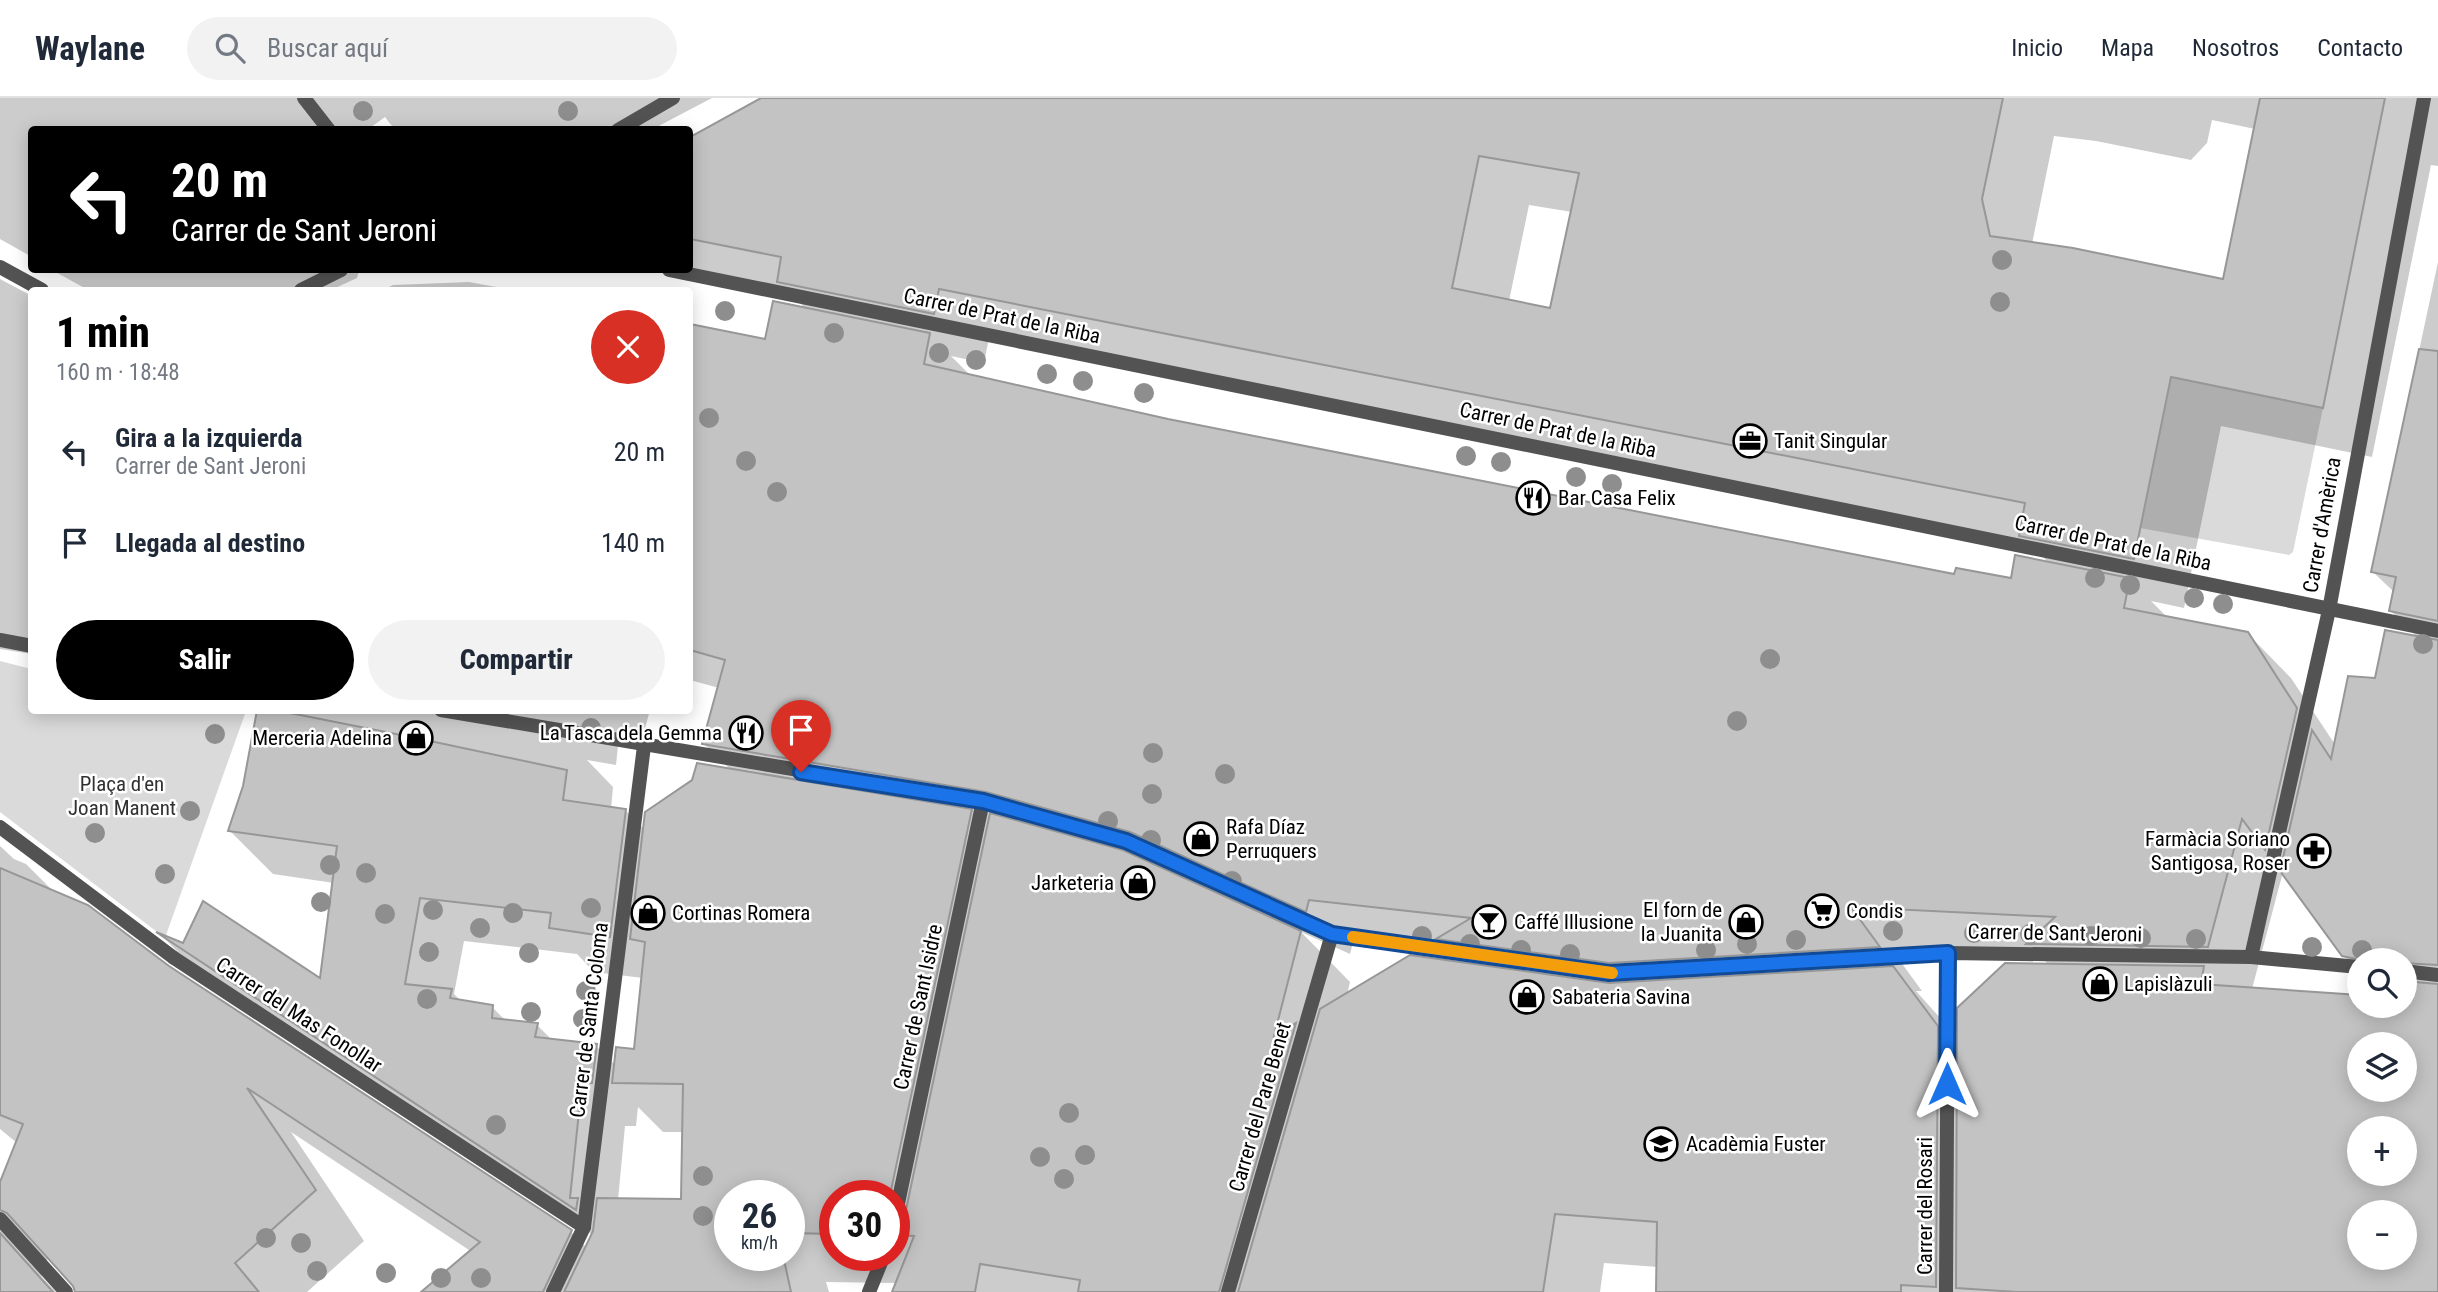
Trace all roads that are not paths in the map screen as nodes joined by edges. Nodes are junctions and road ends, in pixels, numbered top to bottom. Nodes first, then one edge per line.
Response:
1 (304, 98) edge
2 (673, 98) edge
3 (2424, 98) edge
4 (326, 126) edge
5 (625, 126) edge
6 (0, 267) edge
7 (335, 273) edge
8 (684, 273) edge
9 (37, 287) edge
10 (307, 287) edge
11 (2329, 610) junction
12 (2438, 631) edge
13 (0, 640) edge
14 (28, 645) edge
15 (464, 714) edge
16 (644, 746) junction
17 (983, 801) junction
18 (0, 827) edge
19 (1332, 934) junction
20 (1948, 953) junction
21 (2251, 957) junction
22 (2347, 966) edge
23 (2417, 973) edge
24 (2438, 975) edge
25 (903, 1180) edge
26 (0, 1219) edge
27 (584, 1227) junction
28 (878, 1271) edge
29 (66, 1292) edge
30 (553, 1292) edge
31 (869, 1292) edge
32 (1228, 1292) edge
33 (1946, 1292) edge

1 - 4 street
2 - 5 street
3 - 11 street, Carrer d'Amèrica
6 - 9 street
7 - 10 street
8 - 11 street, Carrer de Prat de la Riba
11 - 12 street, Carrer de Prat de la Riba
11 - 21 street, Carrer d'Amèrica
13 - 14 street
15 - 16 street, Carrer de Sant Jeroni
16 - 17 street, Carrer de Sant Jeroni
16 - 27 street, Carrer de Santa Coloma
17 - 19 street, Carrer de Sant Jeroni
17 - 25 street, Carrer de Sant Isidre
18 - 27 street, Carrer del Mas Fonollar
19 - 20 street, Carrer de Sant Jeroni
19 - 32 street, Carrer del Pare Benet
20 - 21 street, Carrer de Sant Jeroni
20 - 33 street, Carrer del Rosari
21 - 22 street, Carrer de Sant Jeroni
23 - 24 street
26 - 29 street
27 - 30 street, Carrer de Santa Coloma
28 - 31 street

